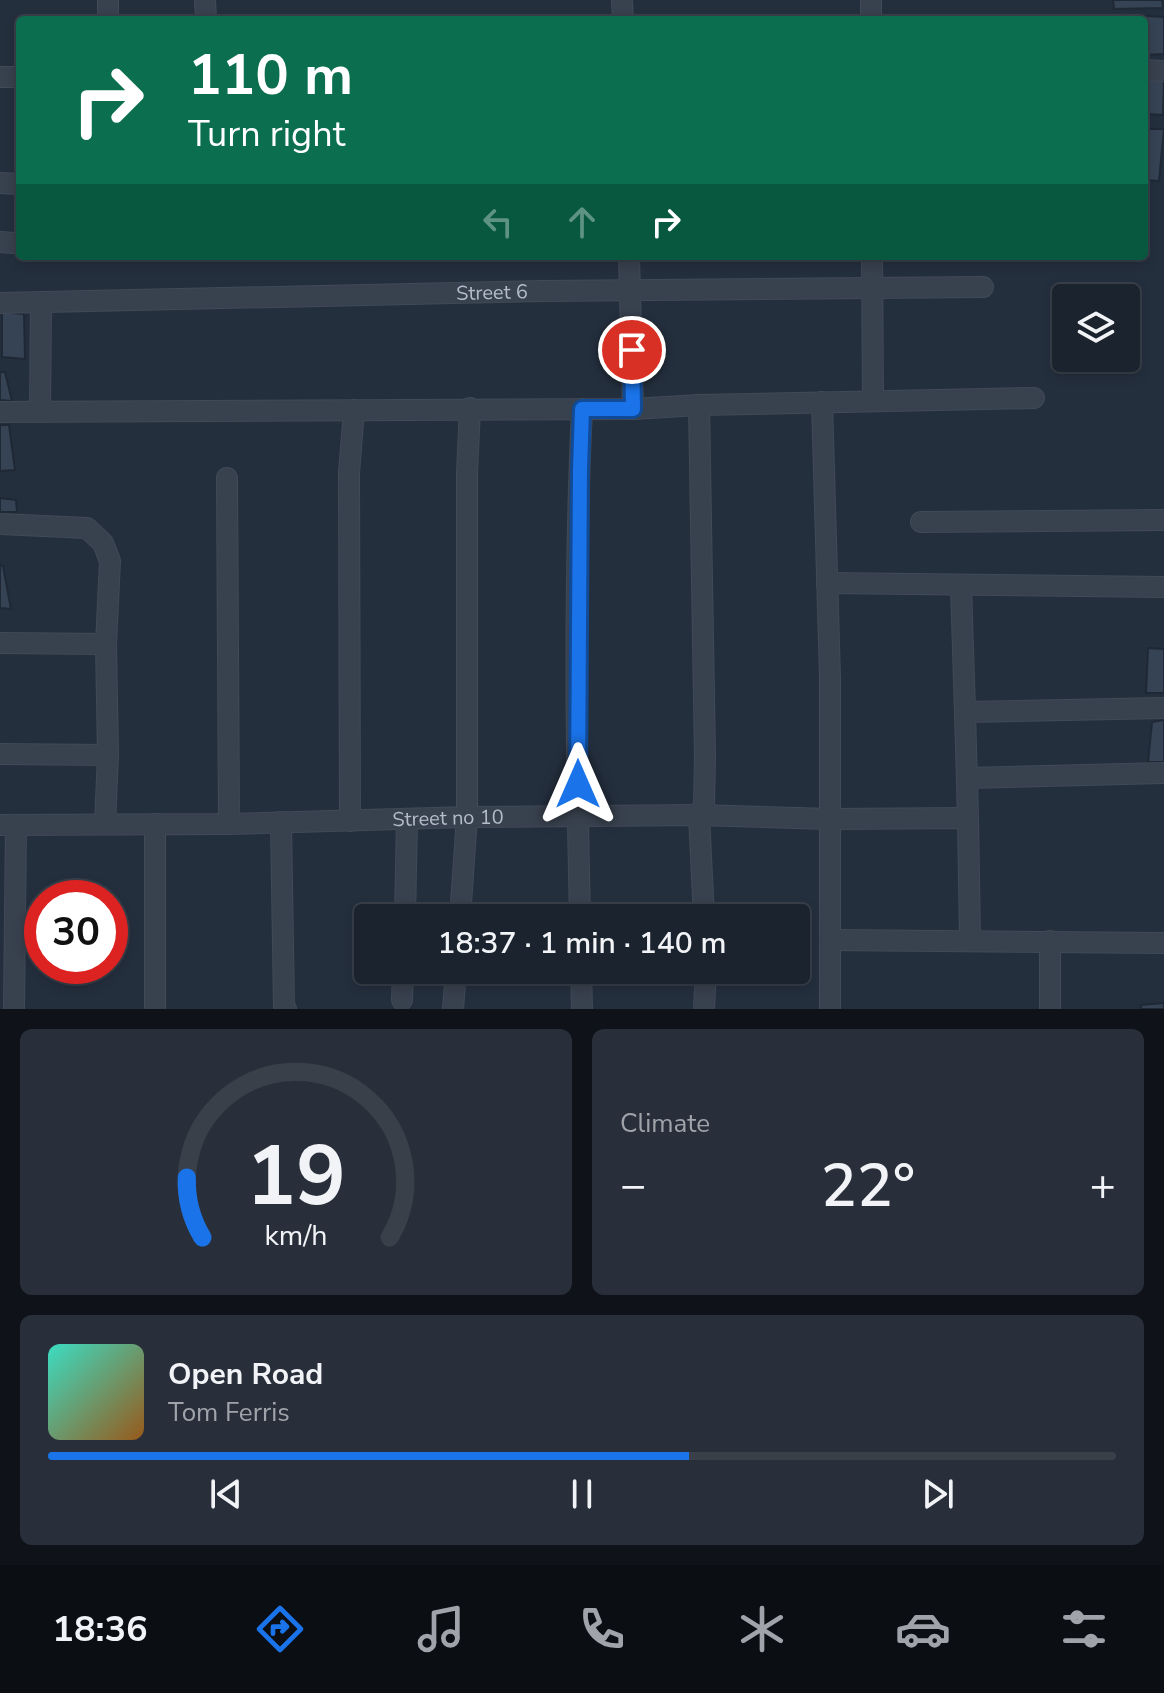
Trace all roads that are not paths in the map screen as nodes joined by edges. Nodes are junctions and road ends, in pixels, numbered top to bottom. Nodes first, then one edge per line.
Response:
1 (629, 260) edge
2 (872, 260) edge
3 (983, 287) dead end
4 (873, 288) junction
5 (630, 290) junction
6 (41, 302) junction
7 (0, 303) edge
8 (1034, 398) dead end
9 (873, 401) junction
10 (822, 402) junction
11 (699, 405) junction
12 (470, 408) junction
13 (582, 409) junction
14 (633, 409) junction
15 (354, 410) junction
16 (0, 412) edge
17 (40, 412) junction
18 (227, 478) dead end
19 (1164, 520) edge
20 (921, 522) dead end
21 (0, 524) edge
22 (827, 583) junction
23 (961, 586) junction
24 (1164, 587) edge
25 (0, 643) edge
26 (106, 644) junction
27 (1164, 708) edge
28 (965, 712) junction
29 (0, 754) edge
30 (108, 755) junction
31 (1164, 773) edge
32 (967, 778) junction
33 (699, 815) junction
34 (578, 816) junction
35 (467, 817) junction
36 (968, 818) junction
37 (407, 819) junction
38 (830, 819) junction
39 (350, 821) junction
40 (281, 822) junction
41 (105, 824) junction
42 (155, 824) junction
43 (229, 824) junction
44 (8, 825) edge
45 (405, 904) edge
46 (461, 904) edge
47 (580, 904) edge
48 (703, 904) edge
49 (830, 940) junction
50 (970, 940) junction
51 (1050, 941) junction
52 (1164, 943) edge
53 (403, 984) edge
54 (455, 984) edge
55 (581, 984) edge
56 (705, 984) edge
57 (402, 1000) dead end
58 (14, 1009) edge
59 (155, 1009) edge
60 (286, 1009) edge
61 (453, 1009) edge
62 (582, 1009) edge
63 (704, 1009) edge
64 (830, 1009) edge
65 (1050, 1009) edge

1 - 5 street
2 - 4 street
3 - 4 street, Street 6
4 - 5 street, Street 6
4 - 9 street
5 - 6 street, Street 6
5 - 14 street
6 - 7 street, Street 6
6 - 17 street
8 - 9 street
9 - 10 street
10 - 11 street
10 - 22 street
11 - 14 street
11 - 33 street
12 - 13 street
12 - 15 street
12 - 35 street
13 - 14 street
13 - 34 street
15 - 17 street
15 - 39 street
16 - 17 street
18 - 43 street
19 - 20 street
21 - 26 street
22 - 23 street
22 - 38 street
23 - 24 street
23 - 28 street
25 - 26 street
26 - 30 street
27 - 28 street
28 - 32 street
29 - 30 street
30 - 41 street
31 - 32 street
32 - 36 street
33 - 34 street, Street no 10
33 - 38 street, Street no 10
33 - 48 street
34 - 35 street, Street no 10
34 - 47 street
35 - 37 street, Street no 10
35 - 46 street
36 - 38 street, Street no 10
36 - 50 street
37 - 39 street, Street no 10
37 - 45 street
38 - 49 street
39 - 40 street, Street no 10
40 - 43 street, Street no 10
40 - 60 street
41 - 42 street, Street no 10
41 - 44 street, Street no 10
42 - 43 street, Street no 10
42 - 59 street
44 - 58 street
49 - 50 street
49 - 64 street
50 - 51 street
51 - 52 street
51 - 65 street
53 - 57 street
54 - 61 street
55 - 62 street
56 - 63 street

